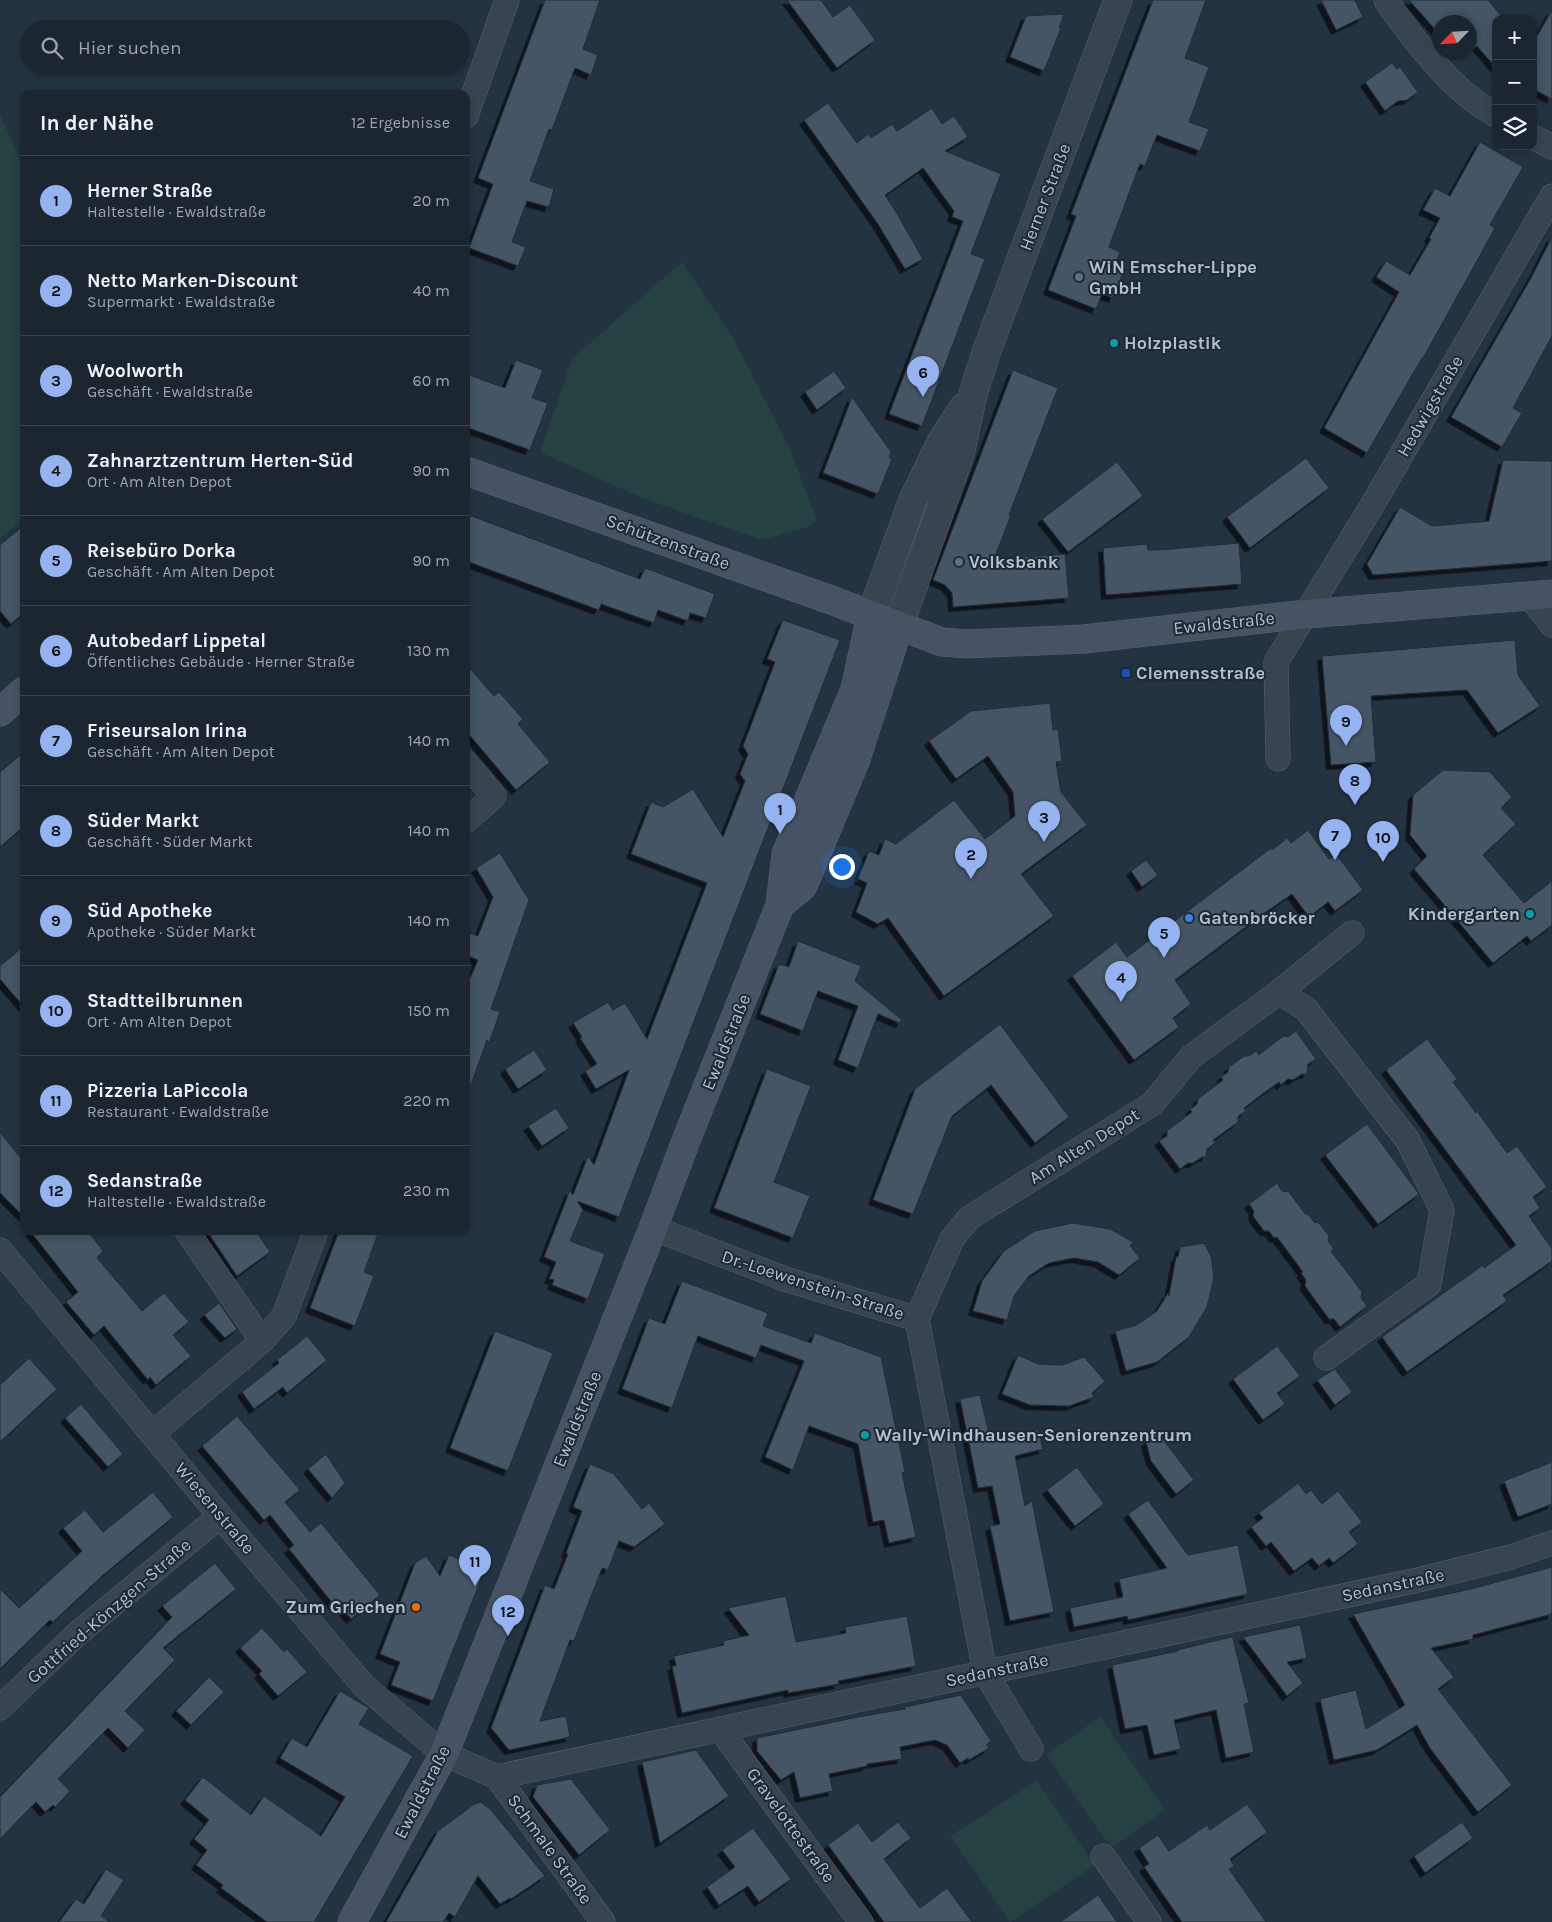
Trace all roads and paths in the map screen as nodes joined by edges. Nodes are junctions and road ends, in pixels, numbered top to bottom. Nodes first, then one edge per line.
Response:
1 (507, 0) edge
2 (1118, 0) edge
3 (1386, 0) edge
4 (470, 105) edge
5 (1492, 112) edge
6 (1537, 139) edge
7 (1552, 147) edge
8 (1552, 196) edge
9 (973, 394) junction
10 (470, 472) edge
11 (1540, 595) edge
12 (1307, 614) junction
13 (870, 615) junction
14 (1552, 625) edge
15 (899, 626) junction
16 (20, 694) edge
17 (0, 712) edge
18 (1278, 759) dead end
19 (470, 768) edge
20 (470, 817) edge
21 (780, 905) junction
22 (1352, 933) dead end
23 (1279, 992) junction
24 (653, 1228) junction
25 (190, 1235) edge
26 (314, 1235) edge
27 (0, 1250) edge
28 (917, 1319) junction
29 (262, 1341) junction
30 (1326, 1358) dead end
31 (153, 1433) junction
32 (220, 1516) junction
33 (1552, 1543) edge
34 (985, 1672) junction
35 (0, 1708) edge
36 (720, 1729) junction
37 (1031, 1749) dead end
38 (444, 1754) junction
39 (496, 1777) junction
40 (1103, 1856) dead end
41 (352, 1922) edge
42 (603, 1922) edge
43 (861, 1922) edge
44 (1149, 1922) edge

1 - 4 street
2 - 9 street, Herner Straße
3 - 5 street
6 - 7 street
8 - 12 street, Hedwigstraße
9 - 13 street, Herner Straße
9 - 15 street, Herner Straße
10 - 13 main road, Schützenstraße
11 - 12 main road, Ewaldstraße
11 - 14 street
12 - 15 main road, Ewaldstraße
12 - 18 street, Hedwigstraße
13 - 15 main road, Ewaldstraße
13 - 21 main road, Ewaldstraße
15 - 21 main road, Ewaldstraße
16 - 17 main road
19 - 20 street
21 - 24 main road, Ewaldstraße
22 - 23 street, Am Alten Depot
23 - 28 street, Am Alten Depot
23 - 30 street
24 - 28 street, Dr.-Loewenstein-Straße
24 - 38 main road, Ewaldstraße
25 - 29 street
26 - 29 street
27 - 31 street, Wiesenstraße
28 - 34 street, Dr.-Loewenstein-Straße
29 - 31 street
31 - 32 street, Wiesenstraße
32 - 35 street, Gottfried-Könzgen-Straße
32 - 38 street, Wiesenstraße
33 - 34 street, Sedanstraße
34 - 36 street, Sedanstraße
34 - 37 street, Dr.-Loewenstein-Straße
36 - 39 street, Sedanstraße
36 - 43 street, Gravelottestraße
38 - 39 street
38 - 41 main road, Ewaldstraße
39 - 42 street, Schmale Straße
40 - 44 street

